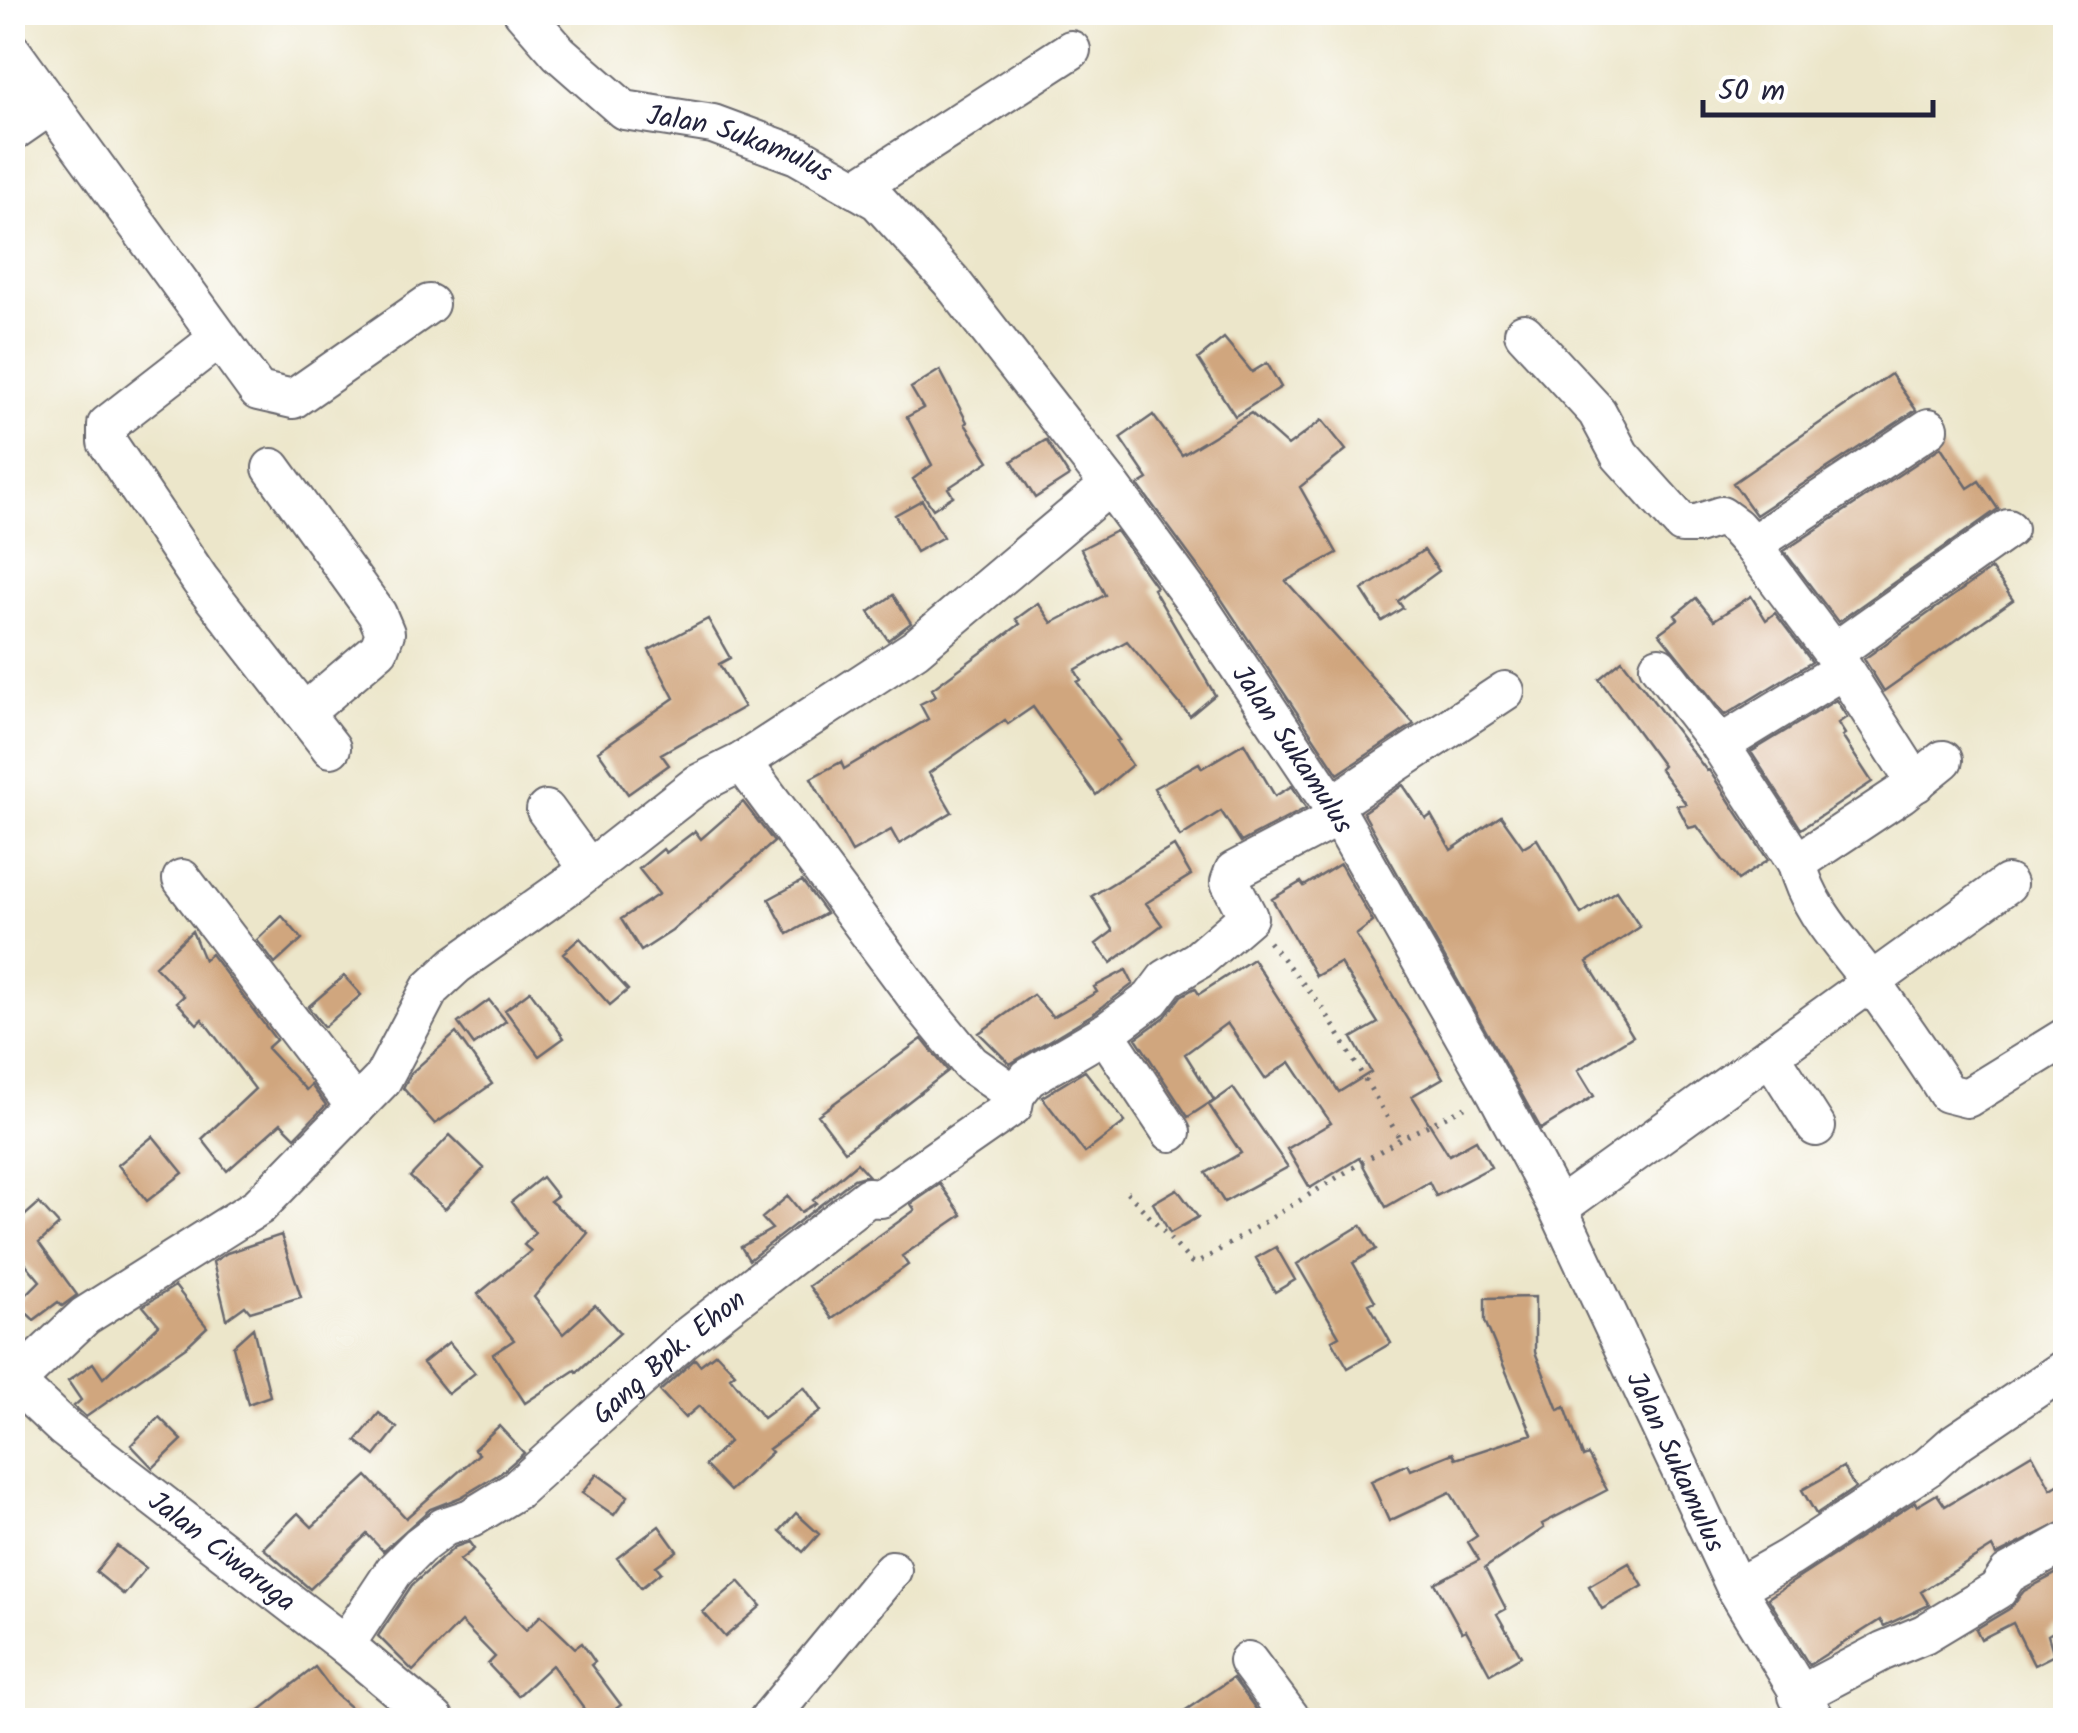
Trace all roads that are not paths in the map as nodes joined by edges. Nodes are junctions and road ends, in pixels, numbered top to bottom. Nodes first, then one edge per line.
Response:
1 (523, 12) edge
2 (1072, 50) dead end
3 (12, 52) edge
4 (51, 105) junction
5 (12, 132) edge
6 (856, 189) junction
7 (428, 304) dead end
8 (1524, 332) dead end
9 (219, 338) junction
10 (1929, 428) dead end
11 (272, 468) dead end
12 (1110, 485) junction
13 (2008, 529) dead end
14 (1752, 545) junction
15 (1837, 662) junction
16 (1659, 666) dead end
17 (1505, 690) dead end
18 (304, 714) junction
19 (1720, 744) junction
20 (331, 748) dead end
21 (742, 762) junction
22 (546, 810) dead end
23 (1336, 810) junction
24 (1797, 863) junction
25 (589, 870) junction
26 (182, 879) dead end
27 (2007, 884) dead end
28 (1870, 981) junction
29 (1105, 1033) junction
30 (2066, 1037) edge
31 (1772, 1056) junction
32 (1014, 1094) junction
33 (356, 1106) junction
34 (1816, 1128) dead end
35 (1171, 1132) dead end
36 (1558, 1208) junction
37 (2066, 1368) edge
38 (14, 1380) edge
39 (2066, 1542) edge
40 (892, 1570) dead end
41 (1736, 1588) junction
42 (345, 1645) junction
43 (1248, 1661) dead end
44 (1807, 1708) edge
45 (435, 1720) edge
46 (768, 1720) edge
47 (1292, 1720) edge

1 - 6 street, Jalan Sukamulus
2 - 6 street
3 - 4 street
4 - 5 street
4 - 9 street
6 - 12 street, Jalan Sukamulus
7 - 9 street
8 - 14 street
9 - 18 street
10 - 14 street
11 - 18 street
12 - 21 street
12 - 23 street, Jalan Sukamulus
13 - 15 street
14 - 15 street
15 - 19 street
15 - 24 street
16 - 19 street
17 - 23 street
18 - 20 street
19 - 24 street
21 - 25 street
21 - 32 street
22 - 25 street
23 - 29 street, Gang Bpk. Ehon
23 - 36 street, Jalan Sukamulus
24 - 28 street
25 - 33 street
26 - 33 street
27 - 28 street
28 - 30 street
28 - 31 street
29 - 32 street, Gang Bpk. Ehon
29 - 35 street
31 - 34 street
31 - 36 street
32 - 42 street, Gang Bpk. Ehon
33 - 38 street
36 - 41 street, Jalan Sukamulus
37 - 41 street
38 - 42 street, Jalan Ciwaruga
39 - 44 street
40 - 46 street
41 - 44 street, Jalan Sukamulus
42 - 45 street, Jalan Ciwaruga
43 - 47 street

